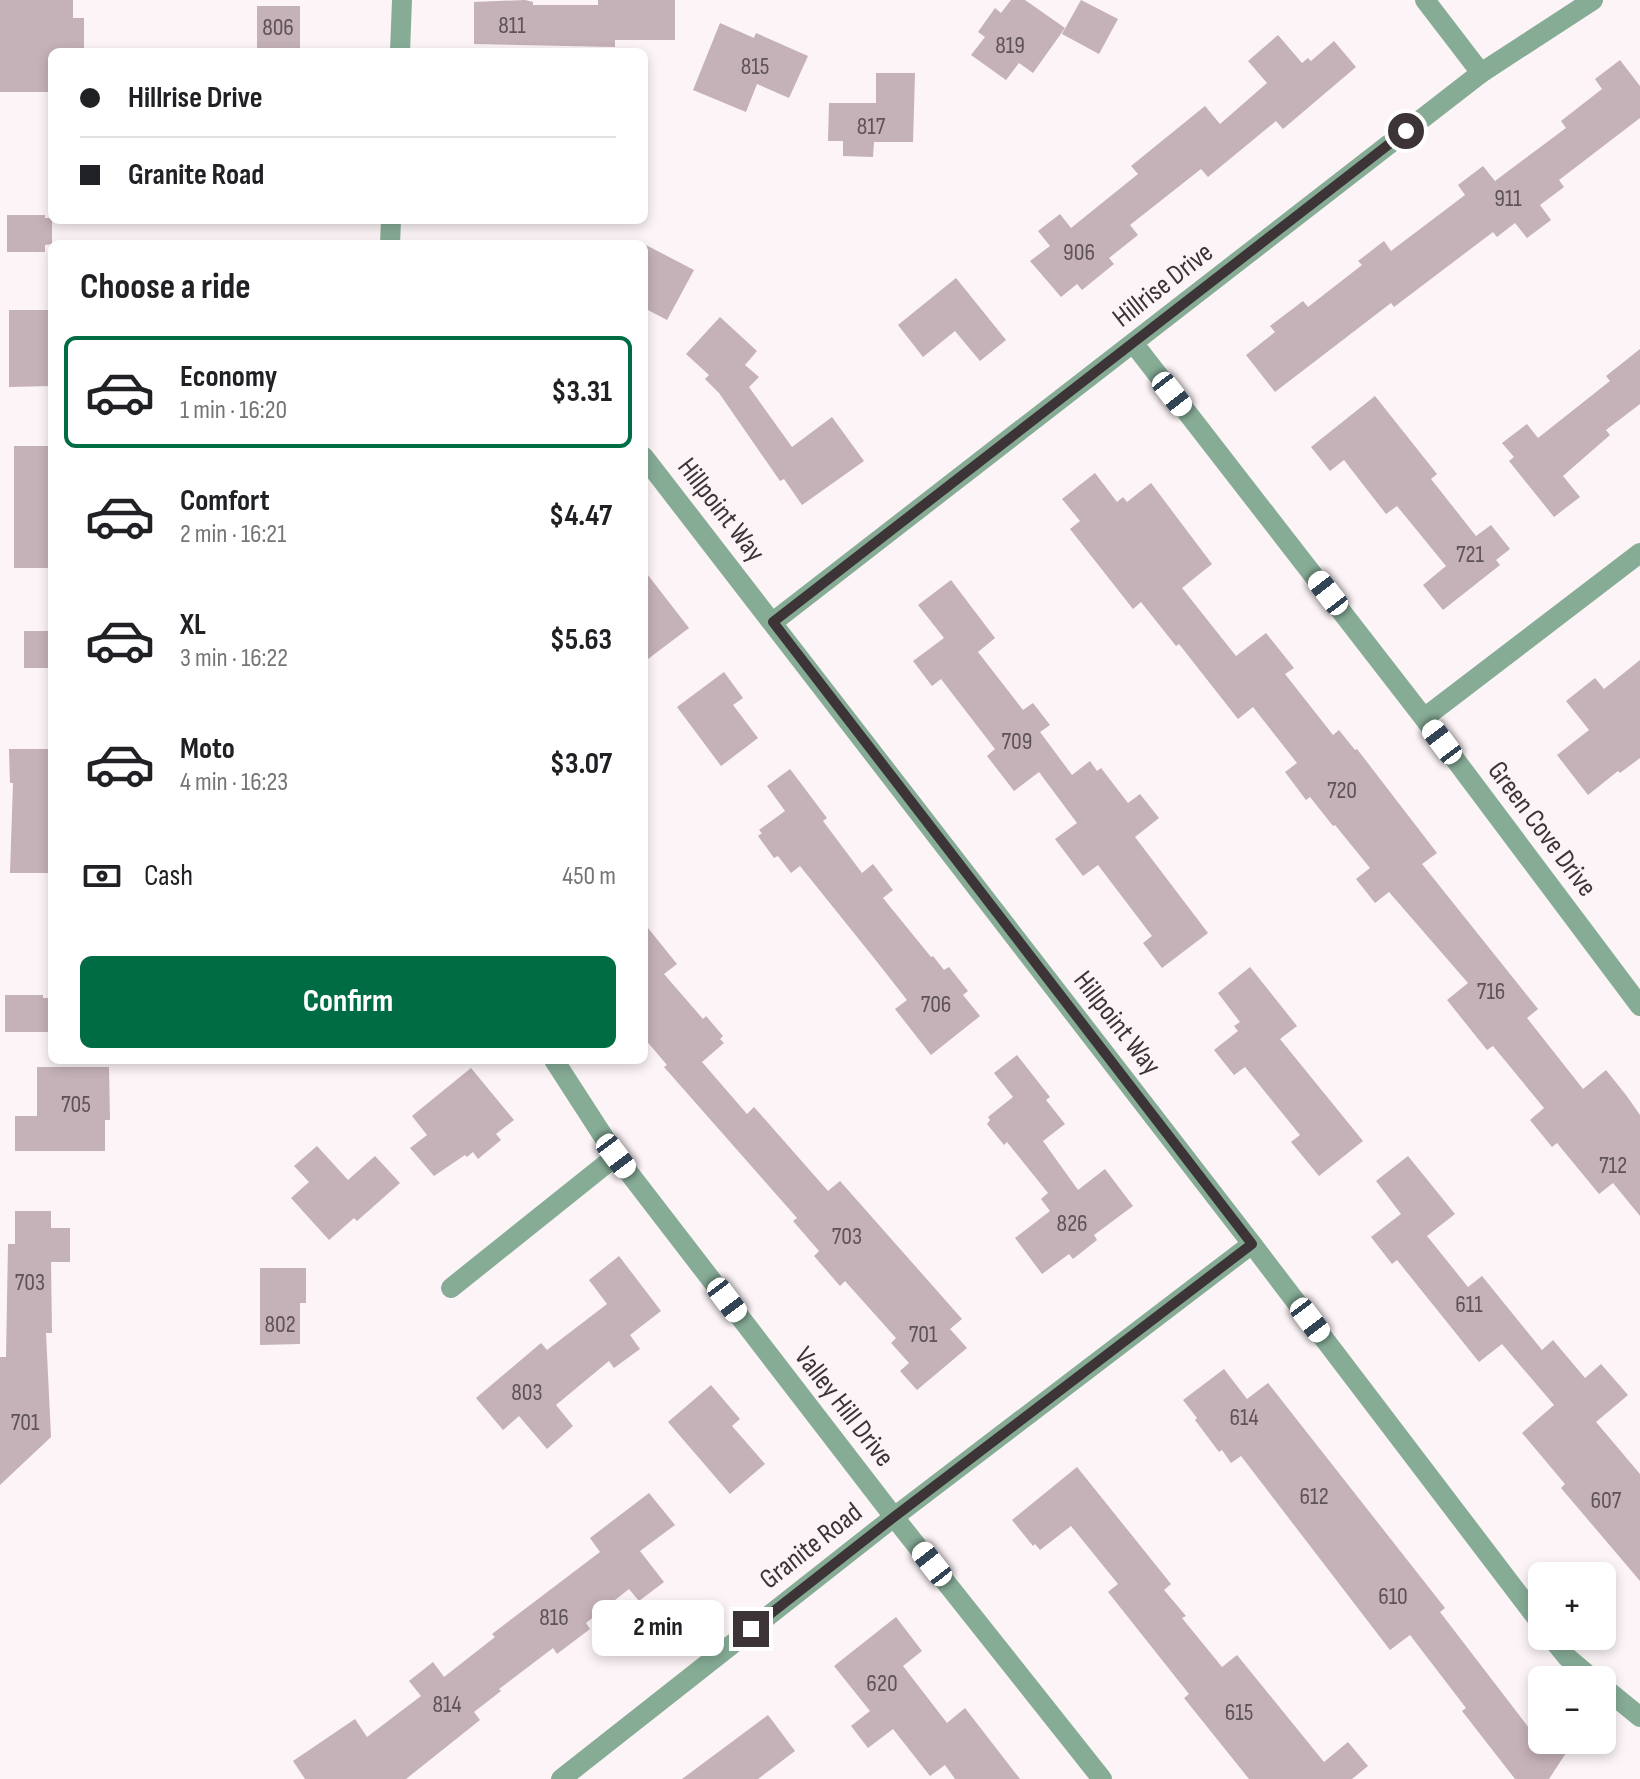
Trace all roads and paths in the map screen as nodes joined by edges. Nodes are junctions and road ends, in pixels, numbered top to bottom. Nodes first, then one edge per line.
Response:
1 (402, 0) edge
2 (1425, 0) edge
3 (1593, 0) edge
4 (400, 48) edge
5 (1481, 73) junction
6 (1134, 344) junction
7 (648, 462) edge
8 (1640, 553) edge
9 (773, 622) junction
10 (1424, 718) junction
11 (1640, 1006) edge
12 (557, 1064) edge
13 (616, 1156) junction
14 (1252, 1244) junction
15 (451, 1288) dead end
16 (894, 1517) junction
17 (1528, 1607) edge
18 (1561, 1650) edge
19 (1578, 1666) edge
20 (1616, 1697) edge
21 (1640, 1717) edge
22 (561, 1779) edge
23 (1102, 1779) edge

1 - 4 street
2 - 5 street
3 - 5 street, Hillrise Drive
5 - 6 street, Hillrise Drive
6 - 9 street, Hillrise Drive
6 - 10 street, Green Cove Drive
7 - 9 street, Hillpoint Way
8 - 10 street
9 - 14 street, Hillpoint Way
10 - 11 street, Green Cove Drive
12 - 13 street, Valley Hill Drive
13 - 15 street
13 - 16 street, Valley Hill Drive
14 - 16 street, Granite Road
14 - 17 street, Hillpoint Way
16 - 22 street, Granite Road
16 - 23 street, Valley Hill Drive
18 - 19 street
20 - 21 street

